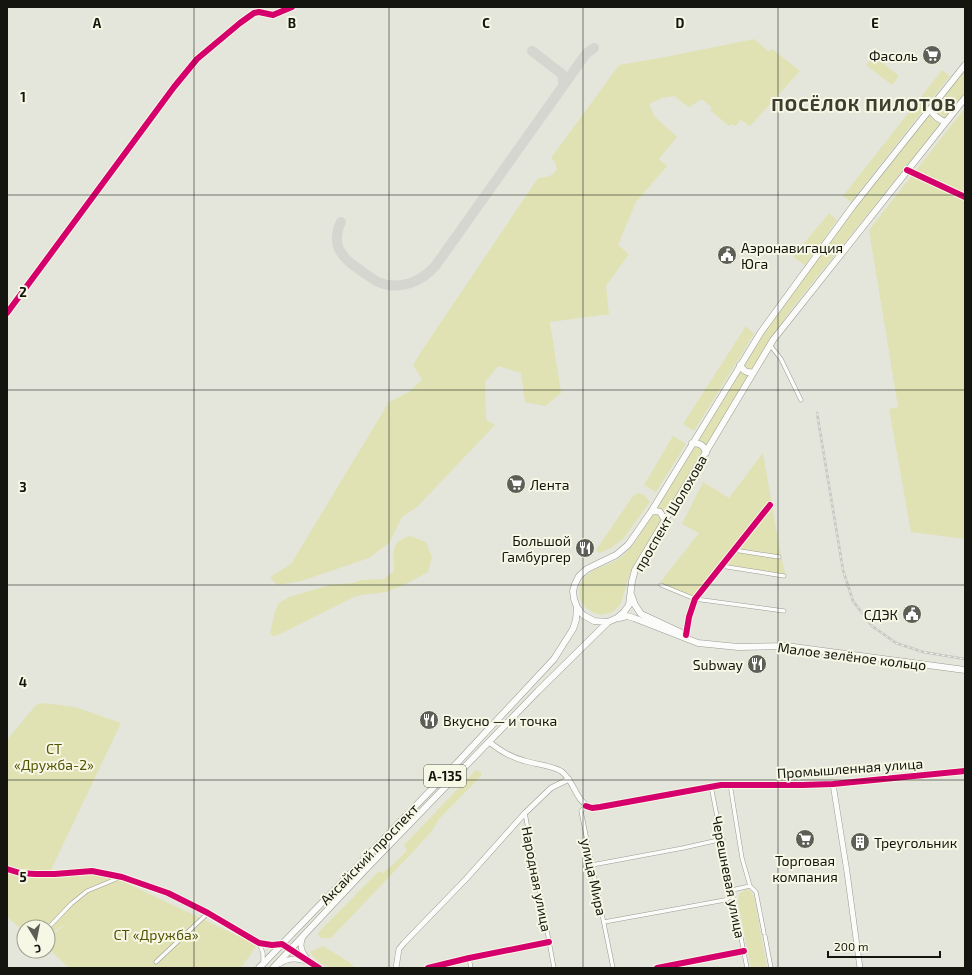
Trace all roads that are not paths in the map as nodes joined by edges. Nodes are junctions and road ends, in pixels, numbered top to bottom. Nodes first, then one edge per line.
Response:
1 (292, 7) edge
2 (965, 65) edge
3 (965, 98) edge
4 (930, 110) junction
5 (946, 122) junction
6 (907, 170) junction
7 (965, 198) edge
8 (7, 314) edge
9 (770, 345) junction
10 (740, 365) junction
11 (754, 372) junction
12 (801, 400) dead end
13 (692, 443) junction
14 (706, 453) junction
15 (770, 505) dead end
16 (651, 512) junction
17 (665, 520) junction
18 (734, 550) junction
19 (780, 557) dead end
20 (721, 566) junction
21 (784, 576) dead end
22 (661, 584) dead end
23 (631, 594) junction
24 (695, 599) junction
25 (577, 607) junction
26 (784, 611) dead end
27 (617, 618) junction
28 (608, 622) junction
29 (686, 635) junction
30 (714, 646) junction
31 (965, 670) edge
32 (489, 742) junction
33 (965, 771) edge
34 (569, 779) junction
35 (730, 784) junction
36 (833, 784) junction
37 (712, 786) junction
38 (586, 806) junction
39 (525, 813) junction
40 (723, 839) junction
41 (592, 865) junction
42 (7, 869) edge
43 (122, 877) junction
44 (750, 886) junction
45 (732, 890) junction
46 (733, 896) junction
47 (208, 913) junction
48 (309, 916) junction
49 (56, 920) edge
50 (604, 922) junction
51 (306, 934) junction
52 (549, 942) junction
53 (259, 944) junction
54 (282, 944) junction
55 (291, 949) junction
56 (744, 950) junction
57 (469, 958) junction
58 (156, 962) dead end
59 (310, 963) junction
60 (261, 966) edge
61 (273, 968) edge
62 (319, 968) edge
63 (396, 968) edge
64 (428, 968) edge
65 (471, 968) edge
66 (554, 968) edge
67 (613, 968) edge
68 (658, 968) edge
69 (747, 968) edge
70 (771, 968) edge
71 (860, 968) edge

1 - 8 street
2 - 4 main road, проспект Шолохова
3 - 5 main road, проспект Шолохова
4 - 5 main road
4 - 10 main road, проспект Шолохова
5 - 6 main road, проспект Шолохова
6 - 7 street
6 - 9 main road, проспект Шолохова
9 - 11 main road, проспект Шолохова
9 - 12 street
10 - 11 main road
10 - 13 main road, проспект Шолохова
11 - 14 main road, проспект Шолохова
13 - 14 main road
13 - 16 main road, проспект Шолохова
14 - 17 main road, проспект Шолохова
15 - 18 street
16 - 17 main road
16 - 25 main road, проспект Шолохова
17 - 23 main road, проспект Шолохова
18 - 19 street
18 - 20 street
20 - 21 street
20 - 24 street
22 - 24 street
23 - 27 main road, проспект Шолохова
23 - 29 main road, Малое зелёное кольцо
24 - 26 street
24 - 29 street
25 - 28 main road
25 - 48 main road, Аксайский проспект / А-135
27 - 28 main road, проспект Шолохова
27 - 30 main road, Малое зелёное кольцо
28 - 32 main road, Аксайский проспект / А-135
29 - 30 main road, Малое зелёное кольцо
30 - 31 main road, Малое зелёное кольцо
32 - 34 street
32 - 51 main road, Аксайский проспект / А-135
33 - 36 street, Промышленная улица
34 - 38 street
34 - 39 street
35 - 36 street, Промышленная улица
35 - 37 street, Промышленная улица
35 - 44 street
36 - 71 street
37 - 38 street, Промышленная улица
37 - 40 street, Черешневая улица
38 - 41 street, улица Мира
39 - 52 street, Народная улица
39 - 63 street
40 - 41 street
40 - 45 street, Черешневая улица
41 - 50 street, улица Мира
42 - 43 street
43 - 47 street
43 - 49 street
44 - 45 street
44 - 70 street
45 - 46 street, Черешневая улица
46 - 50 street
46 - 56 street, Черешневая улица
47 - 53 street
47 - 58 street
48 - 54 main road, Аксайский проспект / А-135
48 - 55 main road
50 - 67 street, улица Мира
51 - 55 main road, Аксайский проспект / А-135
51 - 59 street
52 - 57 street
52 - 66 street, Народная улица
53 - 54 street
53 - 60 street
54 - 55 street
54 - 60 main road, Аксайский проспект / А-135
55 - 59 street
55 - 61 main road, Аксайский проспект / А-135
56 - 68 street
56 - 69 street, Черешневая улица
57 - 64 street
57 - 65 street
59 - 61 street
59 - 62 street

